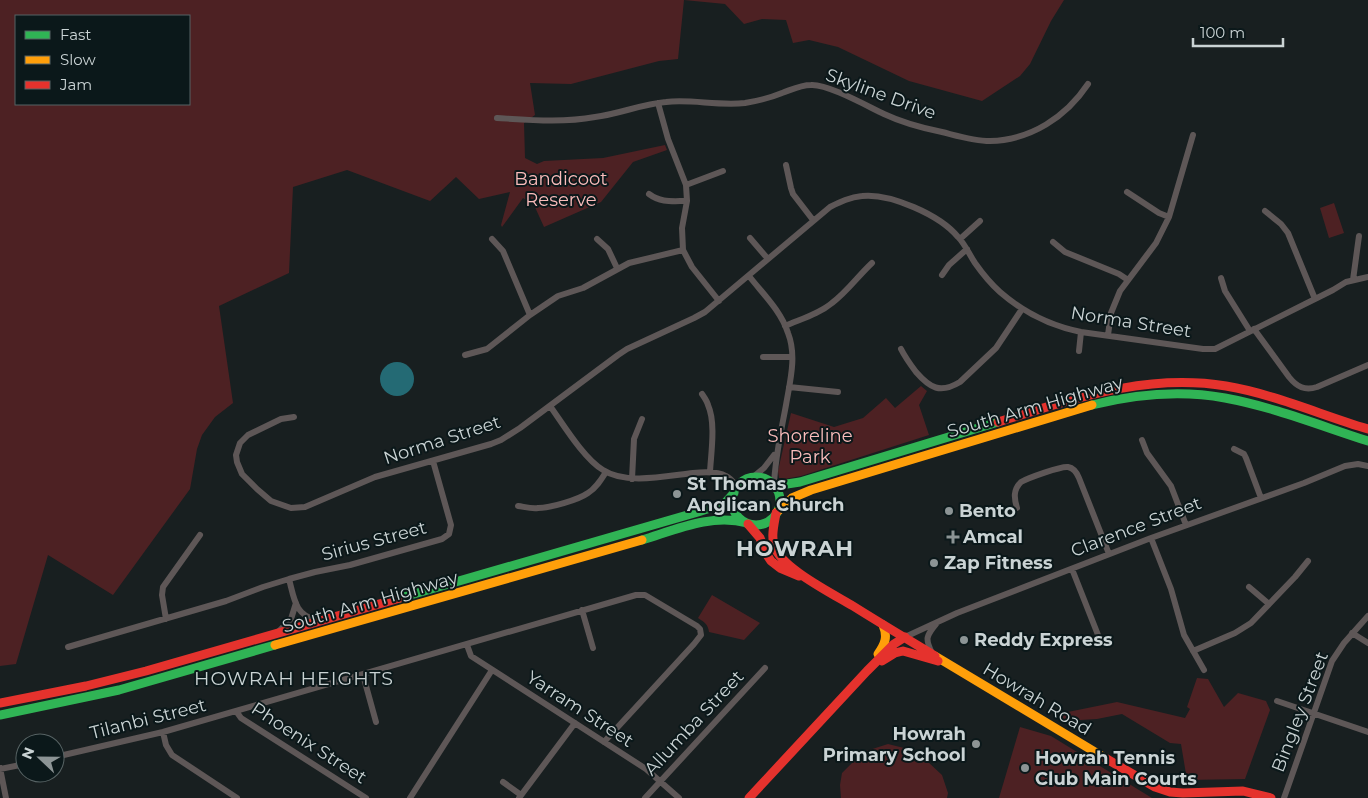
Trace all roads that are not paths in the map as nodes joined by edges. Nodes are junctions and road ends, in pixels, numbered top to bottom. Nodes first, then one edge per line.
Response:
1 (1088, 84) dead end
2 (658, 103) junction
3 (497, 118) dead end
4 (1193, 135) dead end
5 (786, 165) dead end
6 (723, 171) dead end
7 (686, 185) junction
8 (1127, 192) dead end
9 (650, 194) dead end
10 (687, 201) junction
11 (1265, 211) dead end
12 (1169, 217) junction
13 (813, 220) junction
14 (980, 222) dead end
15 (1359, 236) dead end
16 (750, 238) dead end
17 (492, 239) dead end
18 (598, 239) dead end
19 (960, 239) junction
20 (1052, 242) dead end
21 (967, 249) junction
22 (683, 250) junction
23 (768, 259) junction
24 (872, 263) dead end
25 (617, 268) junction
26 (942, 275) dead end
27 (749, 276) junction
28 (1368, 277) edge
29 (1221, 278) dead end
30 (1128, 280) junction
31 (1353, 280) junction
32 (1314, 299) junction
33 (719, 300) junction
34 (1022, 308) junction
35 (530, 315) junction
36 (785, 326) junction
37 (1252, 330) junction
38 (1081, 332) junction
39 (1108, 335) junction
40 (901, 348) dead end
41 (1078, 351) dead end
42 (465, 355) dead end
43 (763, 357) dead end
44 (792, 357) junction
45 (1368, 365) edge
46 (789, 387) junction
47 (838, 392) dead end
48 (702, 394) dead end
49 (550, 406) junction
50 (294, 417) dead end
51 (642, 419) dead end
52 (1368, 429) edge
53 (1142, 440) dead end
54 (1368, 441) edge
55 (778, 449) junction
56 (1234, 449) dead end
57 (433, 461) junction
58 (1368, 466) edge
59 (606, 472) junction
60 (710, 472) junction
61 (753, 477) junction
62 (632, 479) junction
63 (774, 486) junction
64 (735, 490) junction
65 (1261, 498) junction
66 (518, 506) dead end
67 (1017, 508) dead end
68 (776, 513) junction
69 (747, 524) junction
70 (1186, 525) junction
71 (200, 535) dead end
72 (1151, 538) junction
73 (1109, 554) junction
74 (1308, 561) dead end
75 (1072, 569) junction
76 (289, 579) junction
77 (807, 579) junction
78 (1250, 587) dead end
79 (296, 603) junction
80 (1269, 604) junction
81 (582, 610) junction
82 (1368, 616) edge
83 (166, 619) junction
84 (321, 621) junction
85 (937, 623) junction
86 (883, 625) junction
87 (1352, 633) junction
88 (276, 634) junction
89 (905, 637) junction
90 (1100, 640) dead end
91 (1368, 643) edge
92 (467, 645) junction
93 (68, 647) dead end
94 (593, 648) dead end
95 (1193, 651) junction
96 (932, 653) junction
97 (947, 664) junction
98 (766, 668) dead end
99 (492, 670) junction
100 (1204, 670) dead end
101 (867, 671) junction
102 (363, 675) junction
103 (1277, 701) dead end
104 (0, 703) edge
105 (236, 712) junction
106 (1313, 713) junction
107 (0, 715) edge
108 (376, 722) dead end
109 (575, 723) junction
110 (163, 732) junction
111 (1368, 732) edge
112 (604, 742) junction
113 (65, 755) edge
114 (15, 766) edge
115 (0, 769) edge
116 (661, 781) junction
117 (503, 782) dead end
118 (520, 797) edge
119 (6, 798) edge
120 (237, 798) edge
121 (366, 798) edge
122 (410, 798) edge
123 (645, 798) edge
124 (680, 798) edge
125 (749, 798) edge
126 (1271, 798) edge
127 (1284, 798) edge

1 - 2 street, Skyline Drive
2 - 3 street, Skyline Drive
2 - 7 street
4 - 12 street
5 - 13 street
6 - 7 street
7 - 10 street
8 - 12 street
9 - 10 street
10 - 22 street
11 - 32 street
12 - 30 street
13 - 19 street, Norma Street
13 - 23 street, Norma Street
14 - 19 street
15 - 31 street
16 - 23 street
17 - 35 street
18 - 25 street
19 - 21 street, Norma Street
20 - 30 street
21 - 26 street
21 - 34 street, Norma Street
22 - 25 street
22 - 33 street
23 - 27 street, Norma Street
24 - 36 street
25 - 35 street
27 - 33 street, Norma Street
27 - 36 street
28 - 31 street, Norma Street
29 - 37 street
30 - 39 street
31 - 32 street, Norma Street
32 - 37 street, Norma Street
33 - 49 street, Norma Street
34 - 38 street, Norma Street
34 - 40 street
35 - 42 street
36 - 44 street
37 - 39 street, Norma Street
37 - 45 street
38 - 39 street, Norma Street
38 - 41 street
43 - 44 street
44 - 46 street
46 - 47 street
46 - 55 street
48 - 60 street
49 - 57 street, Norma Street
49 - 59 street
50 - 57 street, Norma Street
51 - 62 street
52 - 63 main road, South Arm Highway
53 - 70 street
54 - 68 main road, South Arm Highway
55 - 61 street
55 - 63 street
56 - 65 street
57 - 76 street, Sirius Street
58 - 65 street, Clarence Street
59 - 62 street
59 - 66 street
60 - 62 street
60 - 64 street
61 - 63 main road
61 - 64 main road
63 - 68 main road
64 - 69 main road
64 - 84 main road, South Arm Highway
65 - 70 street, Clarence Street
67 - 73 street
68 - 69 main road
68 - 77 main road
69 - 77 main road
69 - 107 main road, South Arm Highway
70 - 72 street, Clarence Street
71 - 83 street
72 - 73 street, Clarence Street
72 - 95 street
73 - 75 street, Clarence Street
74 - 80 street
75 - 85 street, Clarence Street
75 - 90 street
76 - 79 street
76 - 83 street, Sirius Street
77 - 86 main road, Howrah Road
78 - 80 street
79 - 84 street
79 - 88 street
80 - 95 street
81 - 92 street, Tilanbi Street
81 - 94 street
81 - 112 street, Tilanbi Street
82 - 87 street, Bingley Street
83 - 93 street, Sirius Street
84 - 88 main road, South Arm Highway
85 - 89 street, Clarence Street
85 - 96 street
86 - 89 main road, Howrah Road
86 - 101 main road
87 - 91 street
87 - 106 street, Bingley Street
88 - 104 main road, South Arm Highway
89 - 96 main road, Howrah Road
89 - 101 main road, Clarence Street
92 - 99 street, Yarram Street
92 - 102 street, Tilanbi Street
95 - 100 street
96 - 97 main road, Howrah Road
97 - 101 main road
97 - 126 main road, Howrah Road
98 - 116 street, Allumba Street
99 - 109 street, Yarram Street
99 - 122 street
101 - 125 main road, Clarence Street
102 - 105 street, Tilanbi Street
102 - 108 street
103 - 106 street
105 - 110 street, Tilanbi Street
105 - 121 street, Phoenix Street
106 - 111 street
106 - 127 street, Bingley Street
109 - 112 street, Yarram Street
109 - 118 street
110 - 113 street, Tilanbi Street
110 - 120 street
112 - 116 street, Yarram Street
114 - 115 street
115 - 119 street
116 - 123 street, Allumba Street
116 - 124 street, Yarram Street
117 - 118 street

